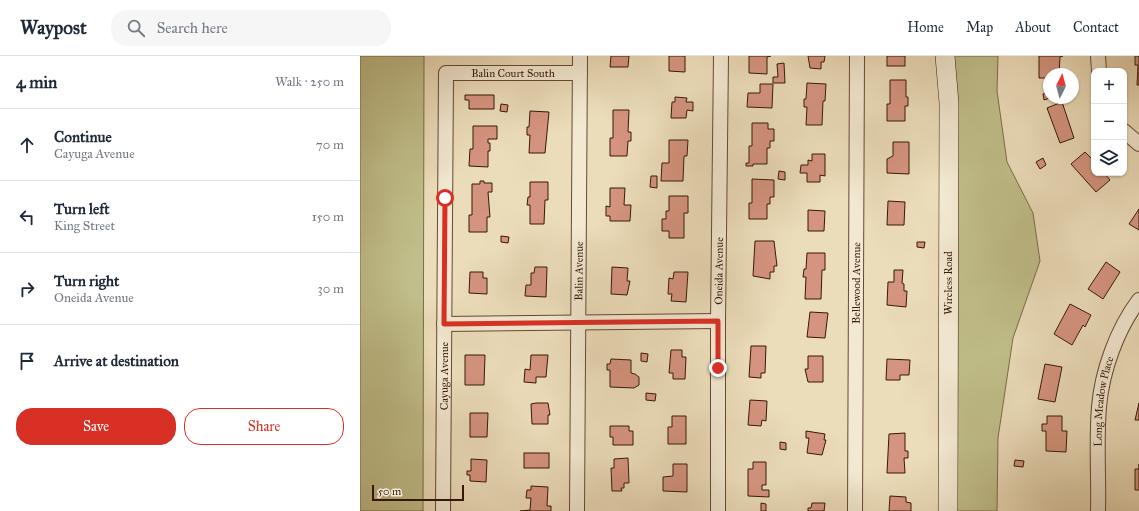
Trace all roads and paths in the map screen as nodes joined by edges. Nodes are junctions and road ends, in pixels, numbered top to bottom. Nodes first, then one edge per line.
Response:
1 (580, 56) edge
2 (721, 56) edge
3 (857, 56) edge
4 (939, 56) edge
5 (946, 56) edge
6 (1098, 56) edge
7 (1099, 68) edge
8 (446, 73) joint
9 (580, 73) junction
10 (1127, 134) edge
11 (1139, 144) edge
12 (1139, 300) edge
13 (718, 321) junction
14 (578, 323) junction
15 (444, 324) junction
16 (443, 511) edge
17 (577, 511) edge
18 (718, 511) edge
19 (855, 511) edge
20 (935, 511) edge
21 (948, 511) edge
22 (1098, 511) edge

1 - 9 street, Balin Avenue
2 - 13 street, Oneida Avenue
3 - 19 street, Bellewood Avenue
4 - 20 main road, Wireless Road
5 - 21 main road, Wireless Road
6 - 7 street
8 - 9 street, Balin Court South
8 - 15 street, Cayuga Avenue
9 - 14 street, Balin Avenue
10 - 11 street
12 - 22 street, Long Meadow Place
13 - 14 street
13 - 18 street, Oneida Avenue
14 - 15 street
14 - 17 street, Balin Avenue
15 - 16 street, Cayuga Avenue

